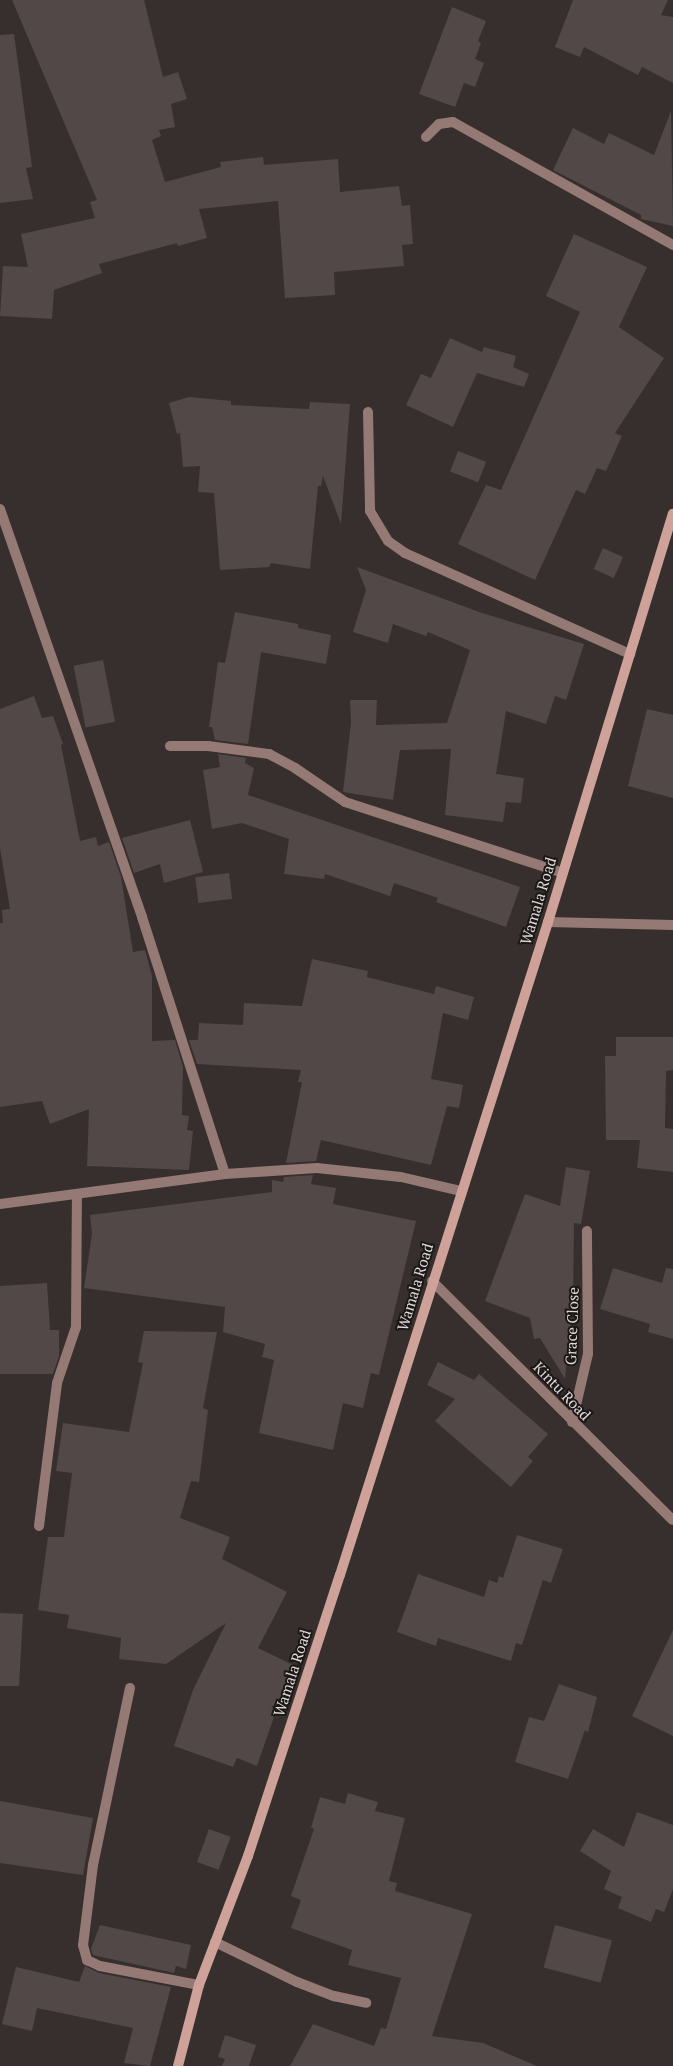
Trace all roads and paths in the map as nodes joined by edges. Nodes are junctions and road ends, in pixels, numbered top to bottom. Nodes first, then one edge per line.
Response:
1 (426, 137) dead end
2 (673, 245) edge
3 (368, 412) dead end
4 (0, 509) edge
5 (673, 514) edge
6 (630, 654) junction
7 (170, 746) dead end
8 (563, 873) junction
9 (548, 922) junction
10 (673, 925) edge
11 (224, 1174) junction
12 (461, 1191) junction
13 (77, 1194) junction
14 (0, 1204) edge
15 (588, 1230) dead end
16 (432, 1281) junction
17 (572, 1422) junction
18 (673, 1520) edge
19 (39, 1526) dead end
20 (130, 1688) dead end
21 (215, 1942) junction
22 (199, 1985) junction
23 (366, 2003) dead end
24 (178, 2066) edge

1 - 2 street
3 - 6 street
4 - 11 street
5 - 6 street, Wamala Road
6 - 8 street, Wamala Road
7 - 8 street
8 - 9 street, Wamala Road
9 - 10 street
9 - 12 street, Wamala Road
11 - 12 street
11 - 13 street
12 - 16 street, Wamala Road
13 - 14 street
13 - 19 street
15 - 17 street, Grace Close
16 - 17 street, Kintu Road
16 - 21 street, Wamala Road
17 - 18 street, Kintu Road
20 - 22 street
21 - 22 street, Wamala Road
21 - 23 street
22 - 24 street, Wamala Road

